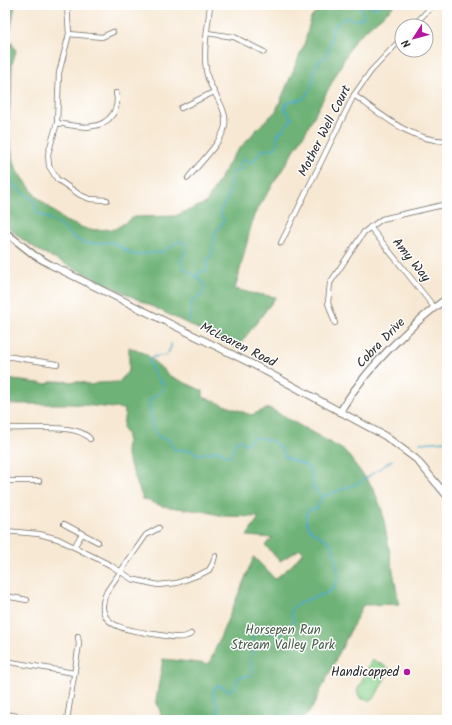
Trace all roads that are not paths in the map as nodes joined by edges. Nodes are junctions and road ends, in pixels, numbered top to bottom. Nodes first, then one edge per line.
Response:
1 (67, 5) edge
2 (210, 5) edge
3 (433, 5) edge
4 (421, 18) edge
5 (113, 32) dead end
6 (207, 33) junction
7 (69, 34) junction
8 (394, 47) edge
9 (264, 52) dead end
10 (214, 92) junction
11 (116, 93) dead end
12 (354, 95) junction
13 (181, 108) dead end
14 (57, 123) junction
15 (447, 141) edge
16 (188, 178) dead end
17 (107, 200) dead end
18 (447, 204) edge
19 (370, 227) junction
20 (5, 232) edge
21 (282, 243) dead end
22 (447, 298) edge
23 (434, 308) junction
24 (335, 323) dead end
25 (5, 356) edge
26 (57, 364) dead end
27 (340, 412) junction
28 (5, 428) edge
29 (90, 439) dead end
30 (5, 481) edge
31 (39, 481) dead end
32 (447, 496) edge
33 (64, 524) dead end
34 (159, 528) dead end
35 (5, 531) edge
36 (82, 534) junction
37 (98, 542) dead end
38 (74, 546) junction
39 (215, 556) dead end
40 (120, 572) junction
41 (5, 596) edge
42 (27, 600) dead end
43 (192, 634) dead end
44 (78, 636) dead end
45 (5, 661) edge
46 (74, 673) junction
47 (5, 714) edge
48 (42, 720) edge
49 (67, 720) edge

1 - 7 street
2 - 6 street
3 - 4 street
5 - 7 street
6 - 9 street
6 - 10 street
7 - 14 street
8 - 12 street, Mother Well Court
10 - 13 street
10 - 16 street
11 - 14 street
12 - 15 street
12 - 21 street, Mother Well Court
14 - 17 street
18 - 19 street
19 - 23 street, Amy Way
19 - 24 street
20 - 27 main road, McLearen Road
22 - 23 main road, Cobra Drive
23 - 27 main road, Cobra Drive
25 - 26 street
27 - 32 main road, McLearen Road
28 - 29 street
30 - 31 street
33 - 36 street
34 - 40 street
35 - 38 street
36 - 37 street
36 - 38 street
38 - 40 street
39 - 40 street
40 - 43 street
41 - 42 street
44 - 46 street
45 - 46 street
46 - 49 street
47 - 48 street

